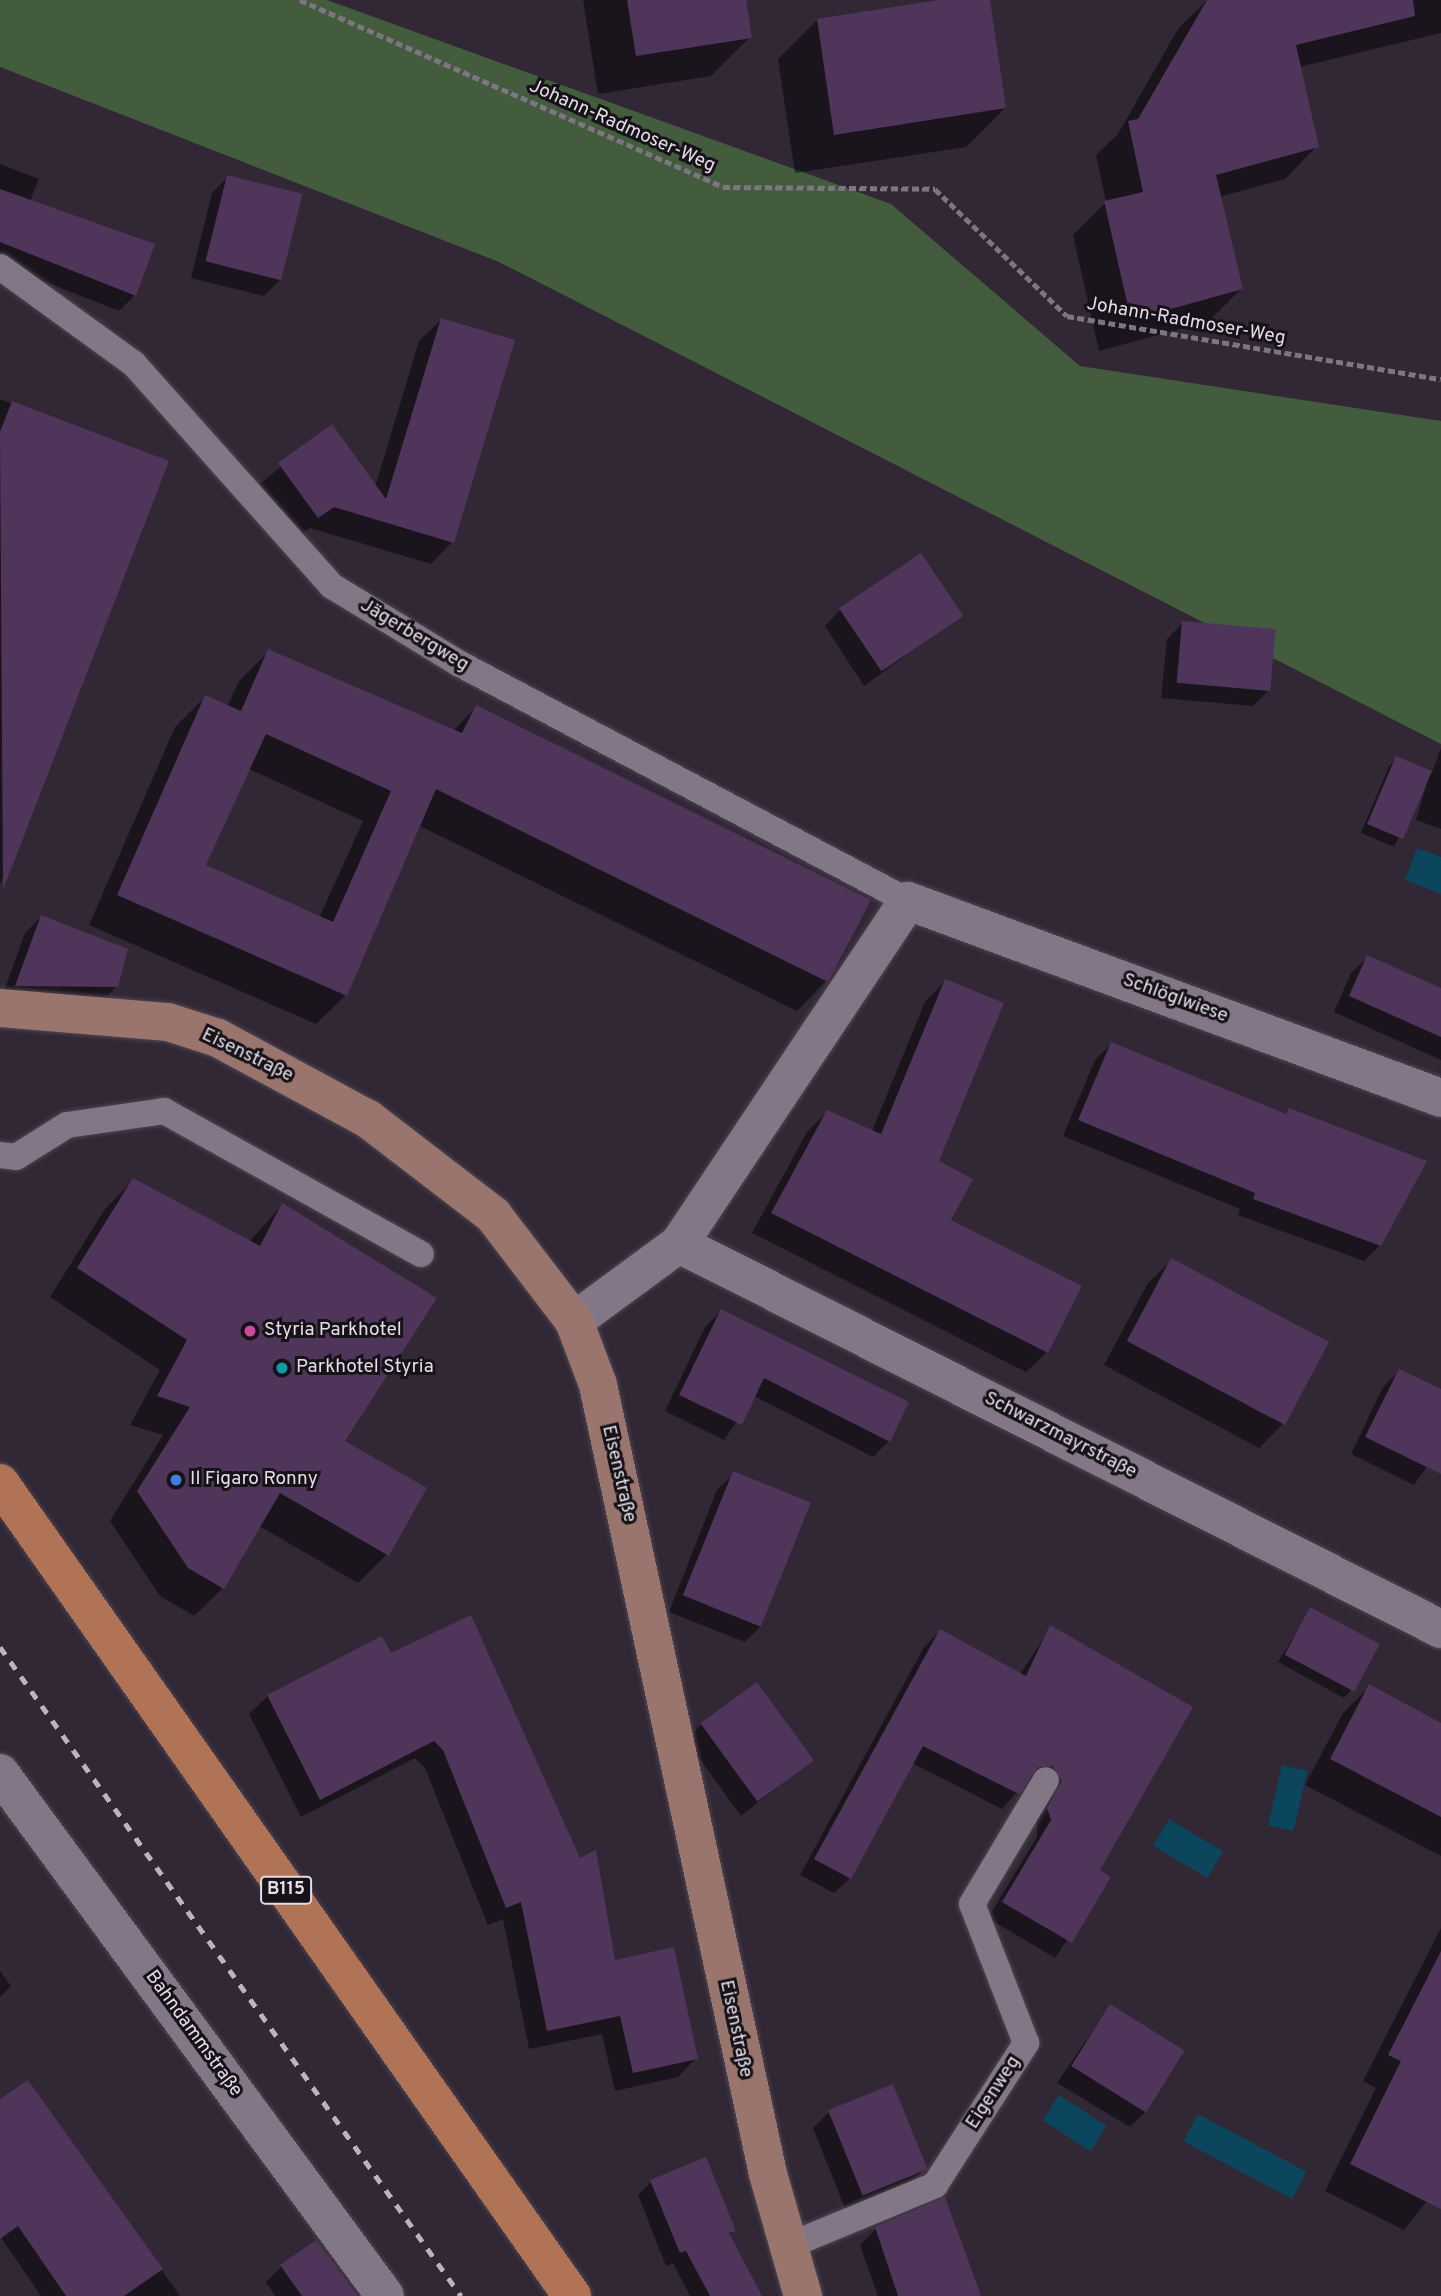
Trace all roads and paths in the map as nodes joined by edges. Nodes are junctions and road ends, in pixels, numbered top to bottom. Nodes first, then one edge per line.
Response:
1 (300, 0) edge
2 (0, 267) edge
3 (1441, 379) edge
4 (908, 901) junction
5 (0, 1008) edge
6 (1441, 1098) edge
7 (0, 1155) edge
8 (679, 1244) junction
9 (421, 1254) dead end
10 (574, 1321) junction
11 (0, 1483) edge
12 (1441, 1629) edge
13 (0, 1773) edge
14 (1046, 1780) dead end
15 (788, 2246) junction
16 (385, 2296) edge
17 (572, 2296) edge
18 (803, 2296) edge

1 - 3 path, Johann-Radmoser-Weg
2 - 4 lane, Jägerbergweg
4 - 6 street, Schlöglwiese
4 - 8 street
5 - 10 street, Eisenstraße
7 - 9 lane
8 - 10 street
8 - 12 street, Schwarzmayrstraße
10 - 15 street, Eisenstraße
11 - 17 main road, B115
13 - 16 street, Bahndammstraße
14 - 15 lane, Eigenweg
15 - 18 street, Eisenstraße

